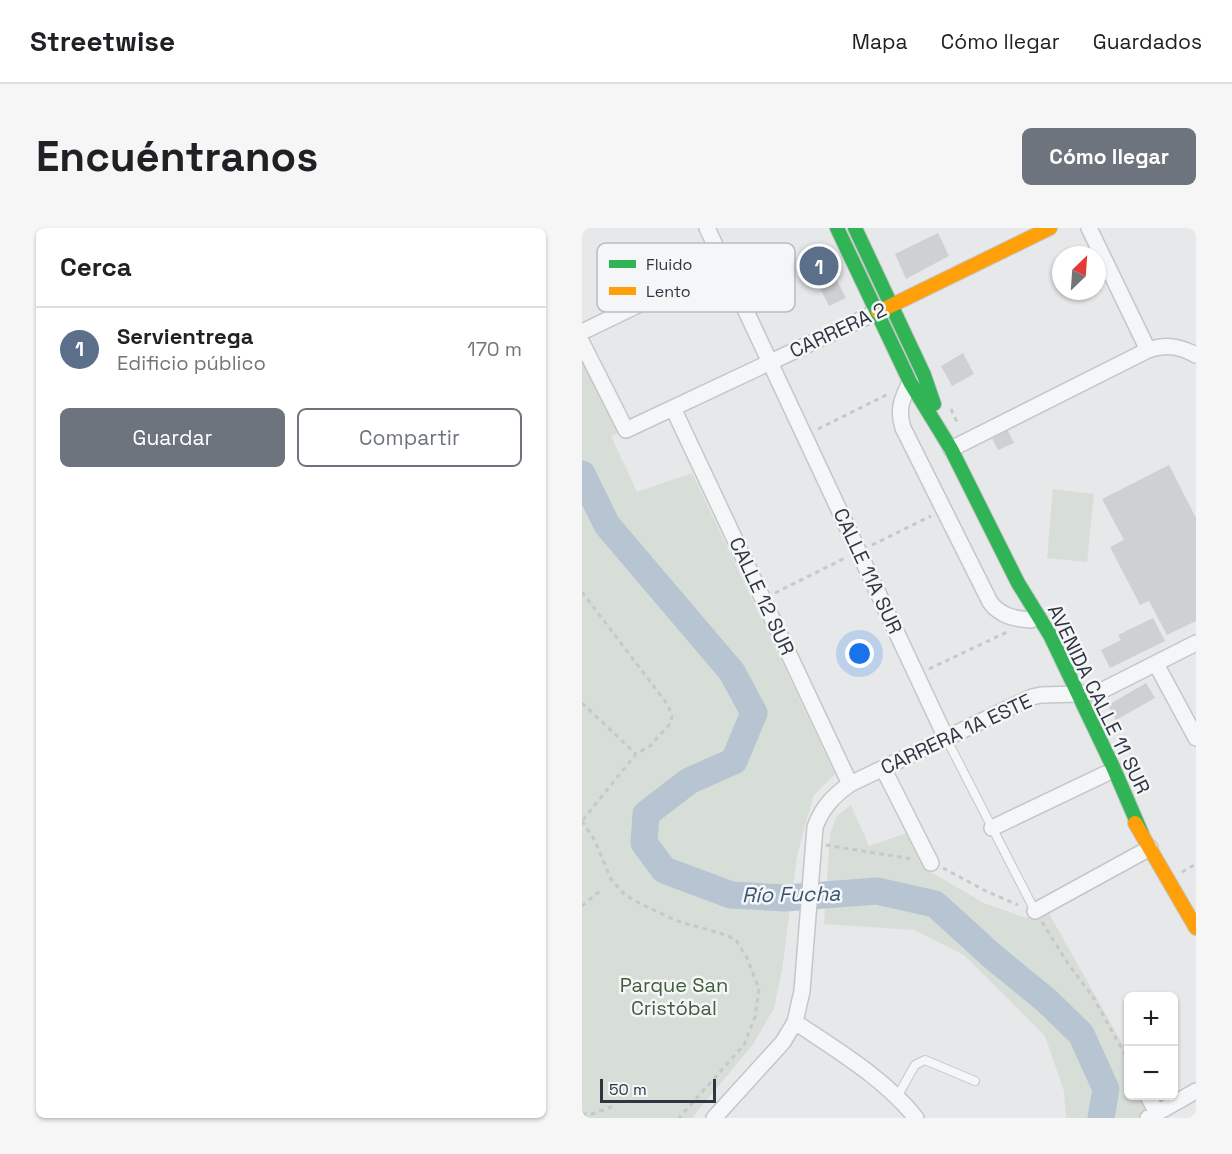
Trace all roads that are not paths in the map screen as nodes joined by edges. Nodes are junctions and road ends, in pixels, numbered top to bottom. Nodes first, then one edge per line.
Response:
1 (706, 228) edge
2 (837, 228) edge
3 (855, 228) edge
4 (1050, 228) edge
5 (1089, 228) edge
6 (713, 243) edge
7 (891, 306) junction
8 (623, 312) edge
9 (746, 312) edge
10 (877, 312) junction
11 (582, 332) edge
12 (582, 343) edge
13 (1148, 350) junction
14 (1190, 352) edge
15 (770, 363) junction
16 (910, 382) junction
17 (673, 408) junction
18 (951, 449) junction
19 (1018, 583) junction
20 (1031, 620) junction
21 (1196, 643) edge
22 (1156, 663) junction
23 (1071, 694) junction
24 (946, 738) junction
25 (1196, 738) edge
26 (883, 768) junction
27 (1105, 774) junction
28 (850, 784) junction
29 (992, 828) junction
30 (1142, 834) junction
31 (1150, 848) junction
32 (931, 863) road end
33 (1189, 904) edge
34 (1035, 911) joint
35 (1196, 928) edge
36 (795, 1022) junction
37 (975, 1080) dead end
38 (1196, 1091) edge
39 (897, 1097) junction
40 (1149, 1100) edge
41 (1152, 1115) edge
42 (714, 1118) edge
43 (916, 1118) edge

1 - 6 street, CALLE 11A SUR
2 - 10 main road, AVENIDA CALLE 11 SUR
3 - 7 main road, AVENIDA CALLE 11 SUR
4 - 7 main road, CARRERA 2
5 - 13 street
7 - 10 main road, CARRERA 2
7 - 18 main road, AVENIDA CALLE 11 SUR
8 - 11 street
9 - 15 street, CALLE 11A SUR
10 - 15 street, CARRERA 2
10 - 16 main road, AVENIDA CALLE 11 SUR
12 - 17 street, CARRERA 2
13 - 14 street
13 - 18 street
15 - 17 street, CARRERA 2
15 - 24 street, CALLE 11A SUR
16 - 18 main road, AVENIDA CALLE 11 SUR
16 - 20 street
17 - 28 street, CALLE 12 SUR
18 - 19 main road, AVENIDA CALLE 11 SUR
19 - 20 main road, AVENIDA CALLE 11 SUR
19 - 23 main road, AVENIDA CALLE 11 SUR
20 - 23 main road, AVENIDA CALLE 11 SUR
21 - 22 street, CARRERA 1A ESTE
22 - 23 street, CARRERA 1A ESTE
22 - 25 street
23 - 24 street, CARRERA 1A ESTE
23 - 27 main road, AVENIDA CALLE 11 SUR
23 - 30 main road, AVENIDA CALLE 11 SUR
24 - 26 street, CARRERA 1A ESTE
24 - 29 lane, CALLE 11A SUR
26 - 28 street, CARRERA 1A ESTE
26 - 32 street
27 - 29 street
27 - 30 main road, AVENIDA CALLE 11 SUR
28 - 36 street, CARRERA 1A ESTE
29 - 34 lane, CALLE 11A SUR
30 - 31 main road, AVENIDA CALLE 11 SUR
31 - 33 main road, AVENIDA CALLE 11 SUR
31 - 34 street
33 - 35 main road, AVENIDA CALLE 11 SUR
36 - 39 street
36 - 42 street
37 - 39 lane
38 - 41 street
39 - 43 street
40 - 41 street

